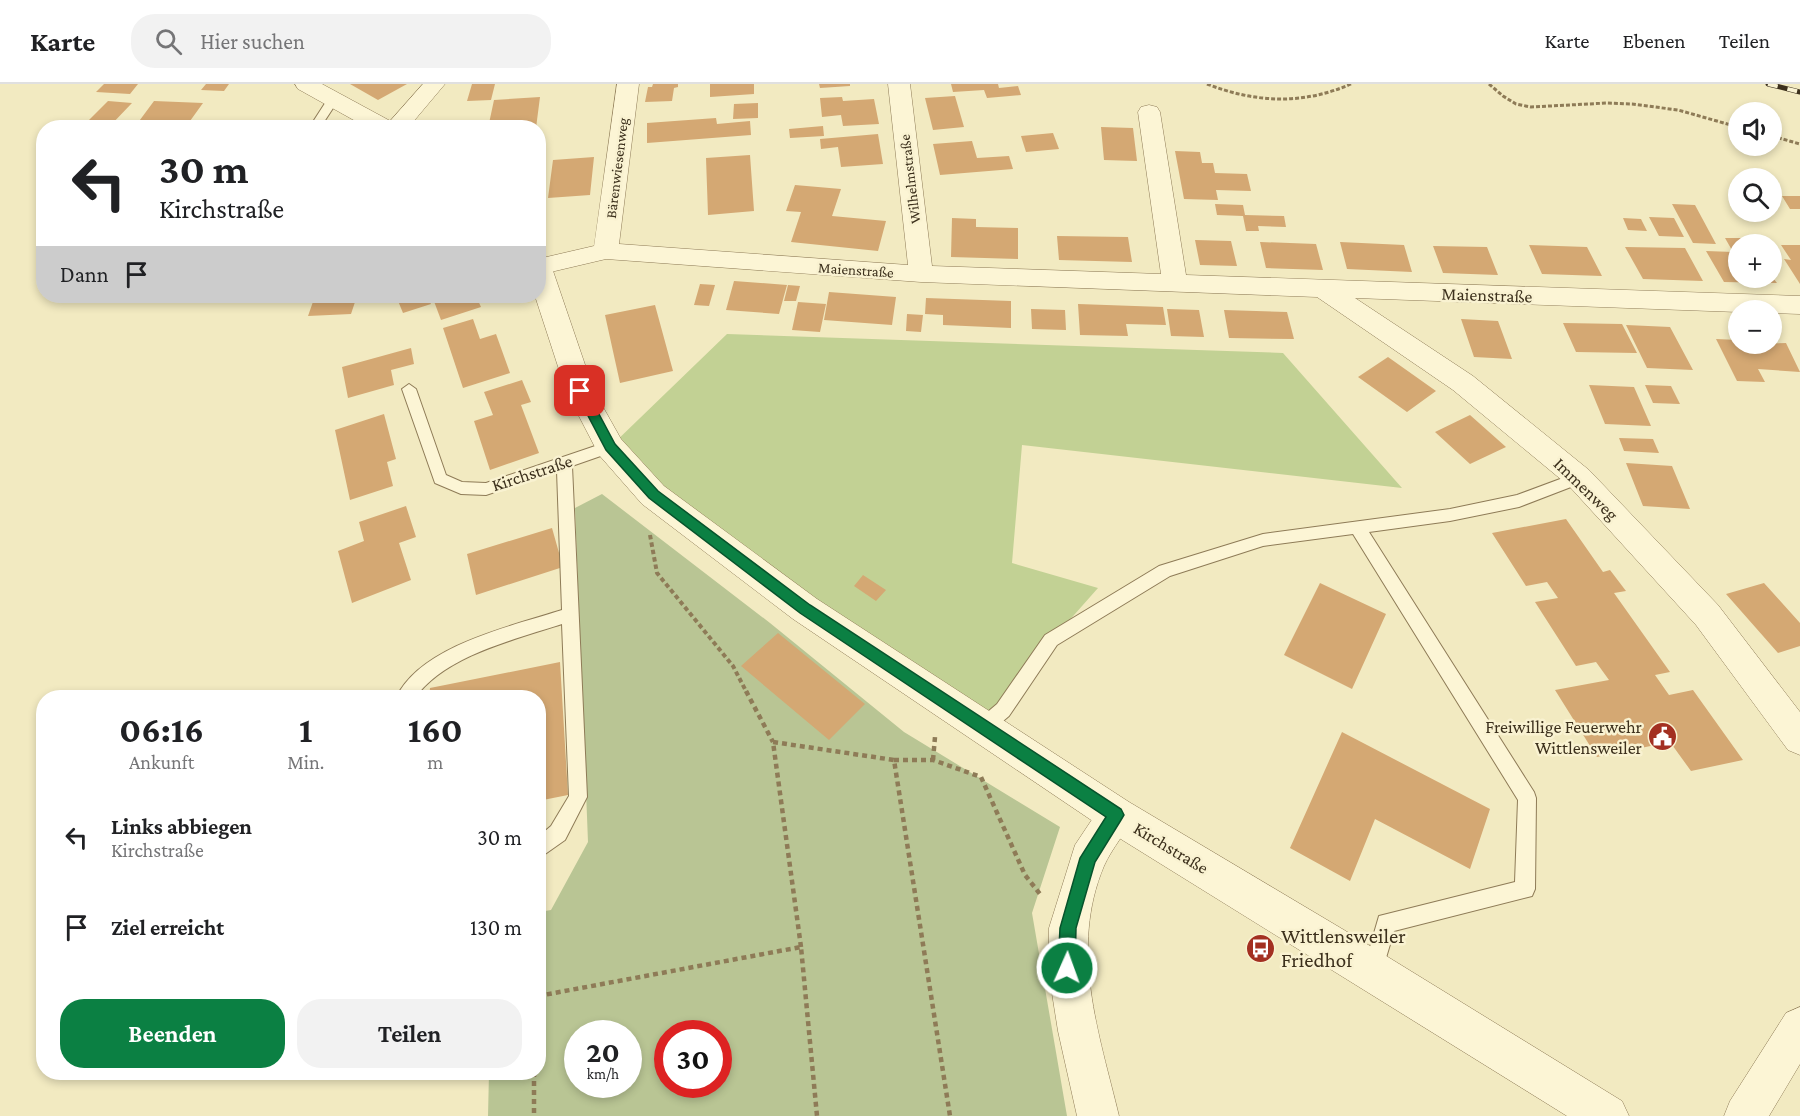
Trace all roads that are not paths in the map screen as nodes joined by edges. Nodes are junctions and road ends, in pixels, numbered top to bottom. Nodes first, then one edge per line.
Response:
1 (434, 84) edge
2 (628, 84) edge
3 (899, 84) edge
4 (320, 89) edge
5 (1149, 112) dead end
6 (315, 120) edge
7 (372, 120) edge
8 (402, 120) edge
9 (606, 251) junction
10 (546, 264) edge
11 (921, 274) junction
12 (1175, 284) junction
13 (546, 287) edge
14 (1324, 290) junction
15 (1800, 305) edge
16 (409, 389) dead end
17 (610, 447) junction
18 (564, 463) junction
19 (1579, 478) junction
20 (1357, 527) junction
21 (570, 614) junction
22 (412, 690) edge
23 (983, 728) junction
24 (1800, 739) edge
25 (1116, 815) junction
26 (546, 843) edge
27 (1373, 972) junction
28 (1800, 1027) edge
29 (1098, 1116) edge
30 (1607, 1116) edge
31 (1746, 1116) edge

1 - 8 street
2 - 9 street, Bärenwiesenweg
3 - 11 street, Wilhelmstraße
4 - 6 lane
4 - 7 street
5 - 12 street
9 - 10 street, Maienstraße
9 - 11 street, Maienstraße
11 - 12 street, Maienstraße
12 - 14 street, Maienstraße
13 - 17 street, Kirchstraße
14 - 15 street, Maienstraße
14 - 19 street, Immenweg
16 - 18 lane, Kirchstraße
17 - 18 lane, Kirchstraße
17 - 23 street, Kirchstraße
18 - 21 lane
19 - 20 lane
19 - 24 street, Immenweg
20 - 23 lane
20 - 27 lane
21 - 22 lane
21 - 26 lane
23 - 25 street, Kirchstraße
25 - 27 street, Kirchstraße
25 - 29 street
27 - 30 street, Kirchstraße
28 - 31 street

